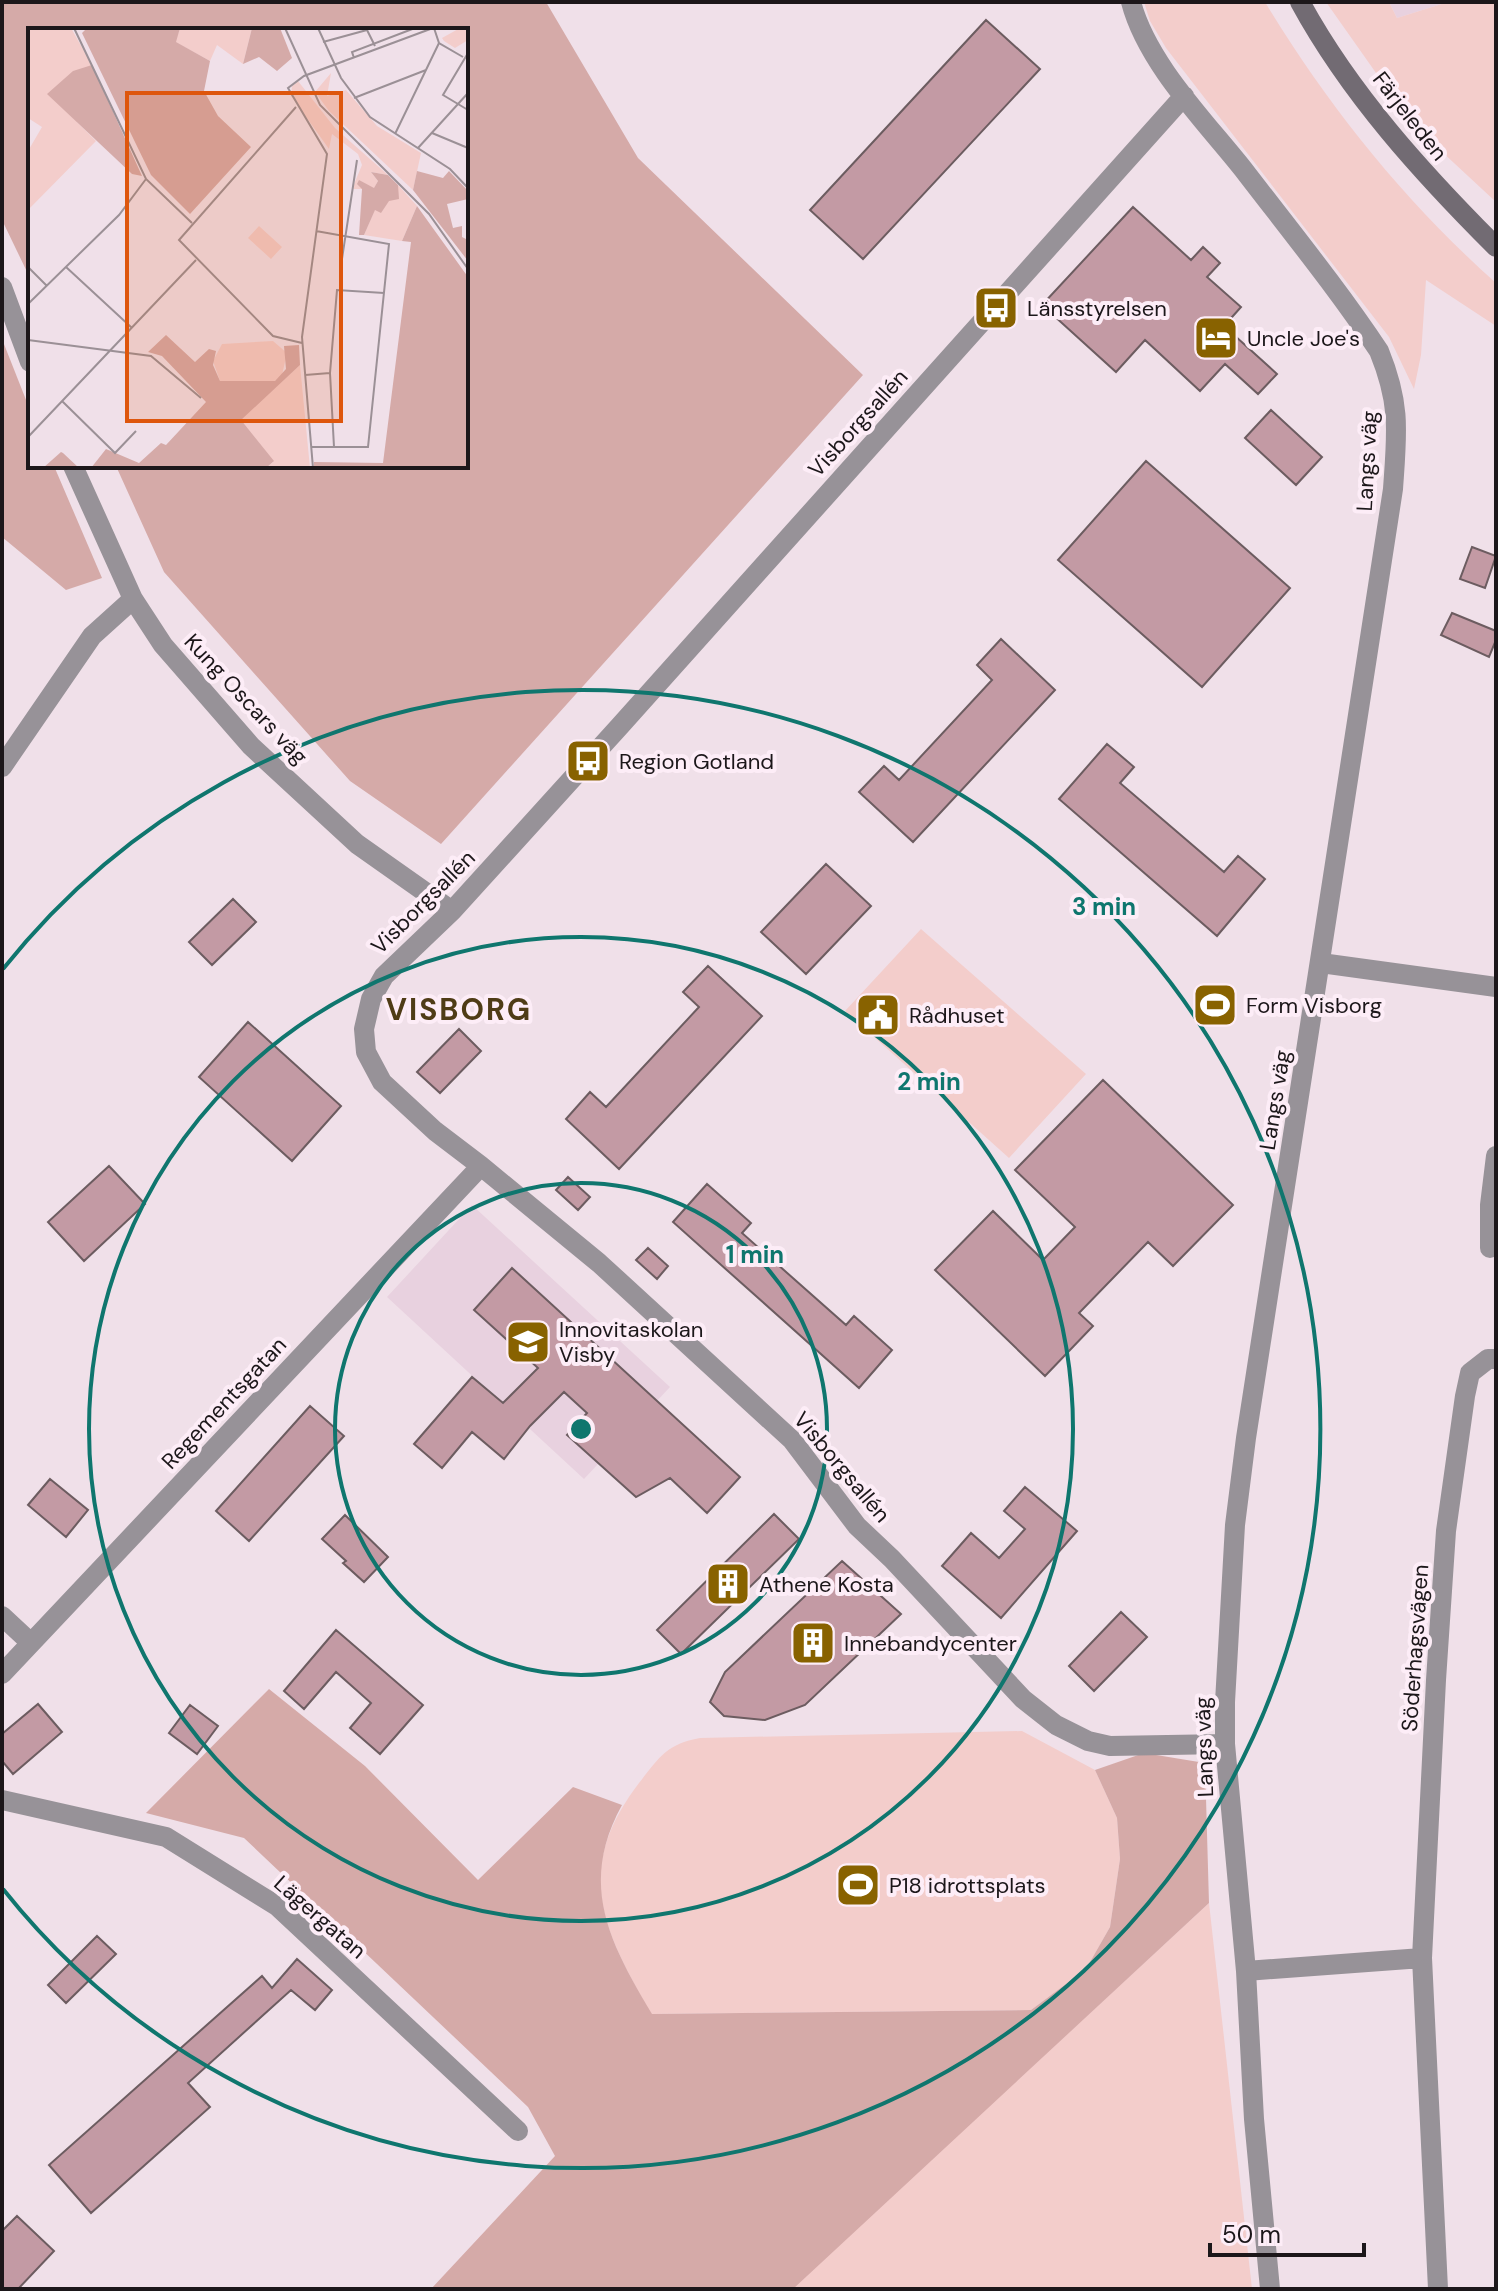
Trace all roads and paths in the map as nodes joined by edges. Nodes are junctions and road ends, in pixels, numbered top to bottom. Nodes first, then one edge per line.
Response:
1 (1131, 2) edge
2 (1300, 2) edge
3 (1184, 96) junction
4 (1496, 247) edge
5 (2, 287) edge
6 (28, 357) edge
7 (74, 468) edge
8 (133, 599) junction
9 (2, 767) edge
10 (452, 911) junction
11 (1321, 963) junction
12 (1496, 987) edge
13 (1496, 1156) edge
14 (481, 1166) junction
15 (1490, 1248) dead end
16 (1496, 1359) edge
17 (2, 1616) edge
18 (31, 1643) junction
19 (2, 1674) edge
20 (1225, 1744) junction
21 (2, 1800) edge
22 (1422, 1958) junction
23 (1246, 1971) junction
24 (518, 2131) dead end
25 (1270, 2289) edge
26 (1438, 2289) edge

1 - 3 street, Langs väg
2 - 4 main road, Färjeleden
3 - 10 street, Visborgsallén
3 - 11 street, Langs väg
5 - 6 street
7 - 8 street, Kung Oscars väg
8 - 9 street
8 - 10 street, Kung Oscars väg
10 - 14 street, Visborgsallén
11 - 12 street
11 - 20 street, Langs väg
13 - 15 street
14 - 18 street, Regementsgatan
14 - 20 street, Visborgsallén
16 - 22 street, Söderhagsvägen
17 - 18 street
18 - 19 street, Regementsgatan
20 - 23 street, Langs väg
21 - 24 street, Lägergatan
22 - 23 street
22 - 26 street, Söderhagsvägen
23 - 25 street, Langs väg

